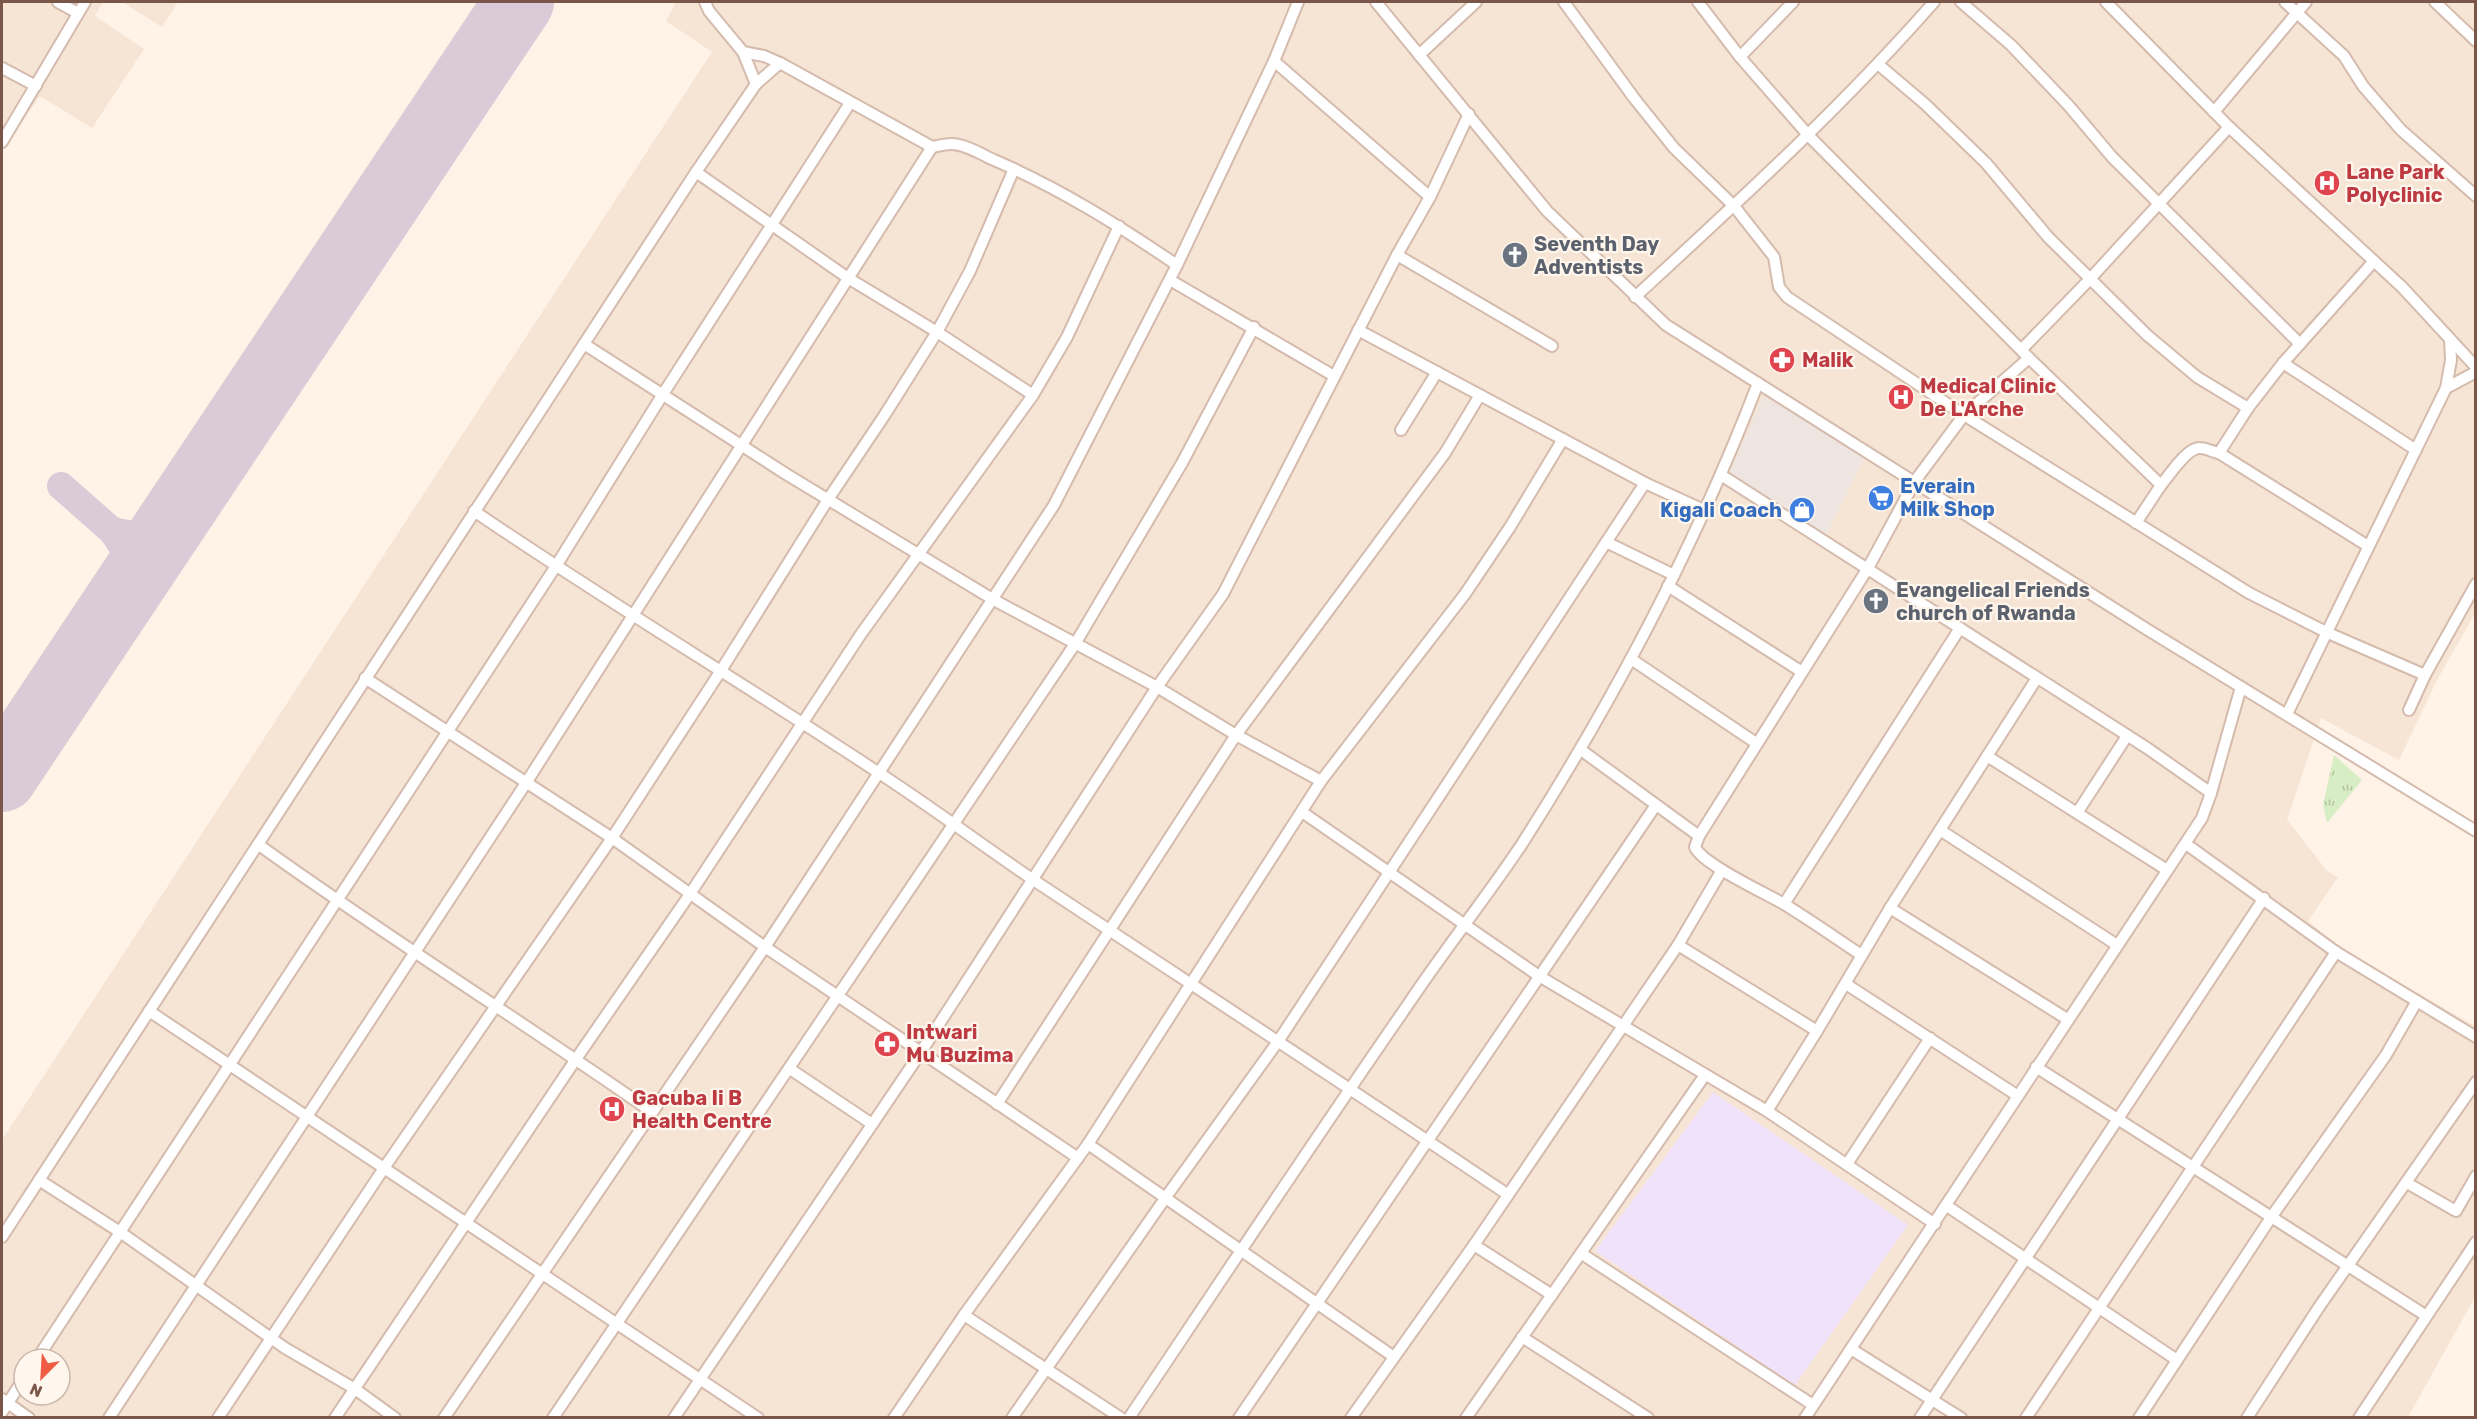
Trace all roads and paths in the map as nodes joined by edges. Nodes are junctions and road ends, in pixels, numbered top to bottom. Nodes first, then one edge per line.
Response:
1 (58, 2) edge
2 (85, 2) edge
3 (705, 2) edge
4 (1298, 2) edge
5 (1376, 2) edge
6 (1476, 2) edge
7 (1564, 2) edge
8 (1698, 2) edge
9 (1793, 2) edge
10 (1934, 2) edge
11 (1961, 2) edge
12 (2106, 2) edge
13 (2285, 2) edge
14 (2306, 2) edge
15 (2435, 2) edge
16 (2296, 12) junction
17 (78, 13) junction
18 (2475, 42) edge
19 (743, 52) junction
20 (1419, 55) junction
21 (1740, 57) junction
22 (1274, 61) junction
23 (780, 63) junction
24 (1879, 65) junction
25 (2, 68) edge
26 (756, 84) junction
27 (36, 86) junction
28 (850, 104) junction
29 (2214, 112) junction
30 (1469, 114) junction
31 (2229, 127) junction
32 (1809, 136) junction
33 (2, 142) edge
34 (932, 147) junction
35 (1014, 169) junction
36 (696, 172) junction
37 (2475, 196) edge
38 (1430, 197) junction
39 (2158, 205) junction
40 (1734, 206) junction
41 (772, 225) junction
42 (1119, 226) junction
43 (1397, 255) junction
44 (2374, 261) junction
45 (1177, 264) junction
46 (848, 278) junction
47 (2090, 279) junction
48 (1170, 280) junction
49 (1635, 297) junction
50 (1254, 327) junction
51 (1359, 330) junction
52 (937, 332) junction
53 (2451, 340) junction
54 (584, 344) junction
55 (2300, 344) junction
56 (1552, 346) dead end
57 (2026, 353) junction
58 (2283, 363) junction
59 (2475, 367) edge
60 (1437, 372) junction
61 (2475, 372) edge
62 (1334, 376) junction
63 (1758, 383) junction
64 (2446, 388) junction
65 (663, 394) junction
66 (1033, 395) junction
67 (1480, 395) junction
68 (2248, 408) junction
69 (1964, 415) junction
70 (1401, 430) dead end
71 (1563, 439) junction
72 (742, 446) junction
73 (2416, 450) junction
74 (2219, 453) junction
75 (1722, 475) junction
76 (1915, 481) junction
77 (1645, 483) junction
78 (2161, 485) junction
79 (829, 498) junction
80 (474, 511) junction
81 (1706, 511) junction
82 (2136, 523) junction
83 (1606, 542) junction
84 (2368, 546) junction
85 (918, 555) junction
86 (556, 566) junction
87 (1869, 568) junction
88 (1674, 575) junction
89 (2475, 584) edge
90 (1668, 586) junction
91 (994, 600) junction
92 (634, 614) junction
93 (1960, 628) junction
94 (2328, 633) junction
95 (1075, 644) junction
96 (1631, 659) junction
97 (720, 672) junction
98 (1802, 672) junction
99 (2425, 675) junction
100 (365, 678) junction
101 (2037, 678) junction
102 (1157, 687) junction
103 (2241, 687) junction
104 (2409, 710) dead end
105 (2287, 714) junction
106 (801, 722) junction
107 (448, 731) junction
108 (1236, 735) junction
109 (2127, 736) junction
110 (1756, 742) junction
111 (1581, 750) junction
112 (1987, 756) junction
113 (879, 773) junction
114 (1322, 781) junction
115 (526, 783) junction
116 (2211, 793) junction
117 (1656, 805) junction
118 (1302, 812) junction
119 (2077, 813) junction
120 (954, 825) junction
121 (1940, 830) junction
122 (2475, 831) edge
123 (1699, 836) junction
124 (612, 838) junction
125 (2186, 844) junction
126 (259, 845) junction
127 (1722, 870) junction
128 (2168, 870) junction
129 (1390, 873) junction
130 (1033, 879) junction
131 (690, 894) junction
132 (2264, 898) junction
133 (338, 902) junction
134 (1784, 904) junction
135 (1890, 908) junction
136 (1465, 923) junction
137 (1110, 929) junction
138 (1678, 945) junction
139 (2117, 945) junction
140 (765, 947) junction
141 (2336, 952) junction
142 (414, 954) junction
143 (1861, 954) junction
144 (1539, 976) junction
145 (1191, 982) junction
146 (1846, 984) junction
147 (839, 996) junction
148 (2417, 1001) junction
149 (496, 1005) junction
150 (149, 1011) junction
151 (2067, 1019) junction
152 (1622, 1026) junction
153 (1817, 1031) junction
154 (2475, 1037) edge
155 (1930, 1038) junction
156 (1279, 1040) junction
157 (921, 1052) junction
158 (576, 1059) junction
159 (229, 1066) junction
160 (2036, 1066) junction
161 (790, 1069) junction
162 (1705, 1075) junction
163 (2475, 1082) edge
164 (1351, 1089) junction
165 (2018, 1096) junction
166 (997, 1104) junction
167 (1767, 1111) junction
168 (652, 1112) junction
169 (307, 1116) junction
170 (2117, 1116) junction
171 (872, 1124) junction
172 (1427, 1140) junction
173 (1088, 1144) junction
174 (1078, 1158) junction
175 (1847, 1164) junction
176 (2192, 1166) junction
177 (384, 1168) junction
178 (2475, 1176) edge
179 (39, 1180) junction
180 (2406, 1183) junction
181 (1507, 1194) junction
182 (1166, 1197) junction
183 (1947, 1206) junction
184 (2272, 1216) junction
185 (467, 1223) junction
186 (1935, 1224) junction
187 (120, 1232) junction
188 (2, 1237) edge
189 (2475, 1242) edge
190 (1474, 1245) junction
191 (1242, 1251) junction
192 (1582, 1254) junction
193 (2025, 1257) junction
194 (2347, 1266) junction
195 (542, 1275) junction
196 (196, 1284) junction
197 (1552, 1295) junction
198 (1317, 1304) junction
199 (2099, 1309) junction
200 (964, 1314) junction
201 (2426, 1315) junction
202 (619, 1324) junction
203 (270, 1337) junction
204 (1522, 1337) junction
205 (45, 1347) edge
206 (1851, 1348) junction
207 (1394, 1357) junction
208 (2177, 1360) junction
209 (1046, 1368) junction
210 (701, 1379) junction
211 (355, 1389) junction
212 (1932, 1399) junction
213 (4, 1405) edge
214 (1813, 1405) junction
215 (1468, 1417) edge
216 (29, 1418) edge
217 (109, 1418) edge
218 (218, 1418) edge
219 (335, 1418) edge
220 (395, 1418) edge
221 (444, 1418) edge
222 (554, 1418) edge
223 (674, 1418) edge
224 (758, 1418) edge
225 (894, 1418) edge
226 (1012, 1418) edge
227 (1121, 1418) edge
228 (1129, 1418) edge
229 (1239, 1418) edge
230 (1351, 1418) edge
231 (1648, 1418) edge
232 (1805, 1418) edge
233 (1920, 1418) edge
234 (1961, 1418) edge
235 (2026, 1418) edge
236 (2139, 1418) edge
237 (2247, 1418) edge
238 (2359, 1418) edge

1 - 17 street
2 - 17 street
3 - 19 street
4 - 22 street
5 - 20 street
6 - 20 street
7 - 40 street
8 - 21 street
9 - 21 street
10 - 24 street
11 - 39 street
12 - 29 street
13 - 16 street
14 - 16 street
15 - 18 street
16 - 29 street
16 - 37 street
17 - 27 street
19 - 23 street
19 - 26 street
20 - 30 street
21 - 32 street
22 - 38 street
22 - 45 street
23 - 26 street
23 - 28 street
24 - 32 street
24 - 47 street
25 - 27 street
26 - 36 street
27 - 33 street
28 - 34 street
28 - 41 street
29 - 31 street
30 - 38 street
30 - 49 street
31 - 39 street
31 - 44 street
32 - 40 street
32 - 57 street
34 - 35 street
34 - 46 street
35 - 42 street
35 - 52 street
36 - 41 street
36 - 54 street
38 - 43 street
39 - 47 street
39 - 55 street
40 - 49 street
40 - 69 street
41 - 46 street
41 - 65 street
42 - 45 street
42 - 66 street
43 - 51 street
43 - 56 street
44 - 53 street
44 - 55 street
45 - 48 street
46 - 52 street
46 - 72 street
47 - 57 street
47 - 68 street
48 - 50 street
48 - 91 street
49 - 63 street
50 - 62 street
50 - 95 street
51 - 60 street
51 - 62 street
52 - 66 street
52 - 79 street
53 - 59 street
53 - 64 street
54 - 65 street
54 - 80 street
55 - 58 street
57 - 69 street
57 - 78 street
58 - 68 street
58 - 73 street
60 - 67 street
60 - 70 street
61 - 64 street
62 - 102 street
63 - 75 street
63 - 76 street
64 - 73 street
65 - 72 street
65 - 86 street
66 - 85 street
67 - 71 street
67 - 108 street
68 - 74 street
69 - 76 street
69 - 82 street
71 - 77 street
71 - 114 street
72 - 79 street
72 - 92 street
73 - 84 street
74 - 78 street
74 - 84 street
75 - 81 street
75 - 87 street
76 - 87 street
76 - 103 street
77 - 81 street
77 - 83 street
78 - 82 street
79 - 85 street
79 - 97 street
80 - 86 street
80 - 100 street
81 - 88 street
82 - 94 street
83 - 88 street
83 - 129 street
84 - 94 street
85 - 91 street
85 - 106 street
86 - 92 street
86 - 107 street
87 - 93 street
87 - 98 street
88 - 90 street
89 - 99 street
90 - 96 street
90 - 98 street
91 - 95 street
91 - 113 street
92 - 97 street
92 - 115 street
93 - 101 street
93 - 134 street
94 - 99 street
94 - 105 street
95 - 102 street
95 - 120 street
96 - 110 street
96 - 111 street
97 - 106 street
97 - 124 street
98 - 110 street
99 - 104 street
100 - 107 street
100 - 126 street
101 - 109 street
101 - 112 street
102 - 108 street
102 - 130 street
103 - 105 street
103 - 116 street
105 - 122 street
106 - 113 street
106 - 131 street
107 - 115 street
107 - 133 street
108 - 114 street
108 - 137 street
109 - 116 street
109 - 119 street
110 - 123 street
111 - 117 street
111 - 136 street
112 - 119 street
112 - 121 street
113 - 120 street
113 - 140 street
114 - 118 street
115 - 124 street
115 - 142 street
116 - 125 street
117 - 123 street
117 - 144 street
118 - 129 street
118 - 145 street
119 - 128 street
120 - 130 street
120 - 147 street
121 - 135 street
121 - 139 street
123 - 127 street
124 - 131 street
124 - 149 street
125 - 128 street
125 - 132 street
126 - 133 street
126 - 150 street
127 - 134 street
127 - 138 street
128 - 139 street
129 - 136 street
129 - 156 street
130 - 137 street
130 - 157 street
131 - 140 street
131 - 158 street
132 - 141 street
132 - 170 street
133 - 142 street
133 - 159 street
134 - 143 street
135 - 143 street
135 - 151 street
136 - 144 street
136 - 164 street
137 - 145 street
137 - 166 street
138 - 152 street
138 - 153 street
139 - 151 street
140 - 147 street
140 - 168 street
141 - 148 street
141 - 176 street
142 - 149 street
142 - 169 street
143 - 146 street
144 - 152 street
144 - 172 street
145 - 156 street
145 - 173 street
146 - 153 street
146 - 155 street
147 - 157 street
147 - 161 street
148 - 154 street
148 - 184 street
149 - 158 street
149 - 177 street
150 - 159 street
150 - 179 street
151 - 160 street
152 - 162 street
152 - 181 street
153 - 167 street
155 - 165 street
155 - 175 street
156 - 164 street
156 - 182 street
157 - 166 street
157 - 171 street
158 - 168 street
158 - 185 street
159 - 169 street
159 - 187 street
160 - 165 street
160 - 170 street
161 - 171 street
161 - 202 street
162 - 167 street
162 - 192 street
163 - 180 street
164 - 172 street
164 - 191 street
165 - 183 street
166 - 174 street
167 - 175 street
168 - 195 street
169 - 177 street
169 - 196 street
170 - 176 street
170 - 193 street
171 - 210 street
172 - 181 street
172 - 198 street
173 - 174 street
173 - 182 street
174 - 200 street
175 - 186 street
176 - 184 street
176 - 199 street
177 - 185 street
177 - 203 street
178 - 180 street
179 - 187 street
179 - 188 street
180 - 194 street
181 - 190 street
182 - 191 street
182 - 209 street
183 - 186 street
183 - 193 street
184 - 194 street
184 - 208 street
185 - 195 street
185 - 211 street
186 - 206 street
187 - 196 street
187 - 205 street
189 - 201 street
190 - 197 street
190 - 207 street
191 - 198 street
191 - 228 street
192 - 197 street
192 - 214 street
193 - 199 street
193 - 212 street
194 - 201 street
194 - 237 street
195 - 202 street
195 - 221 street
196 - 203 street
196 - 217 street
197 - 204 street
198 - 207 street
198 - 229 street
199 - 208 street
199 - 235 street
200 - 209 street
200 - 225 street
201 - 238 street
202 - 210 street
202 - 222 street
203 - 211 street
203 - 218 street
204 - 215 street
204 - 231 street
206 - 212 street
206 - 214 street
207 - 230 street
208 - 236 street
209 - 226 street
209 - 227 street
210 - 223 street
210 - 224 street
211 - 219 street
211 - 220 street
212 - 233 street
212 - 234 street
213 - 216 street
214 - 232 street

